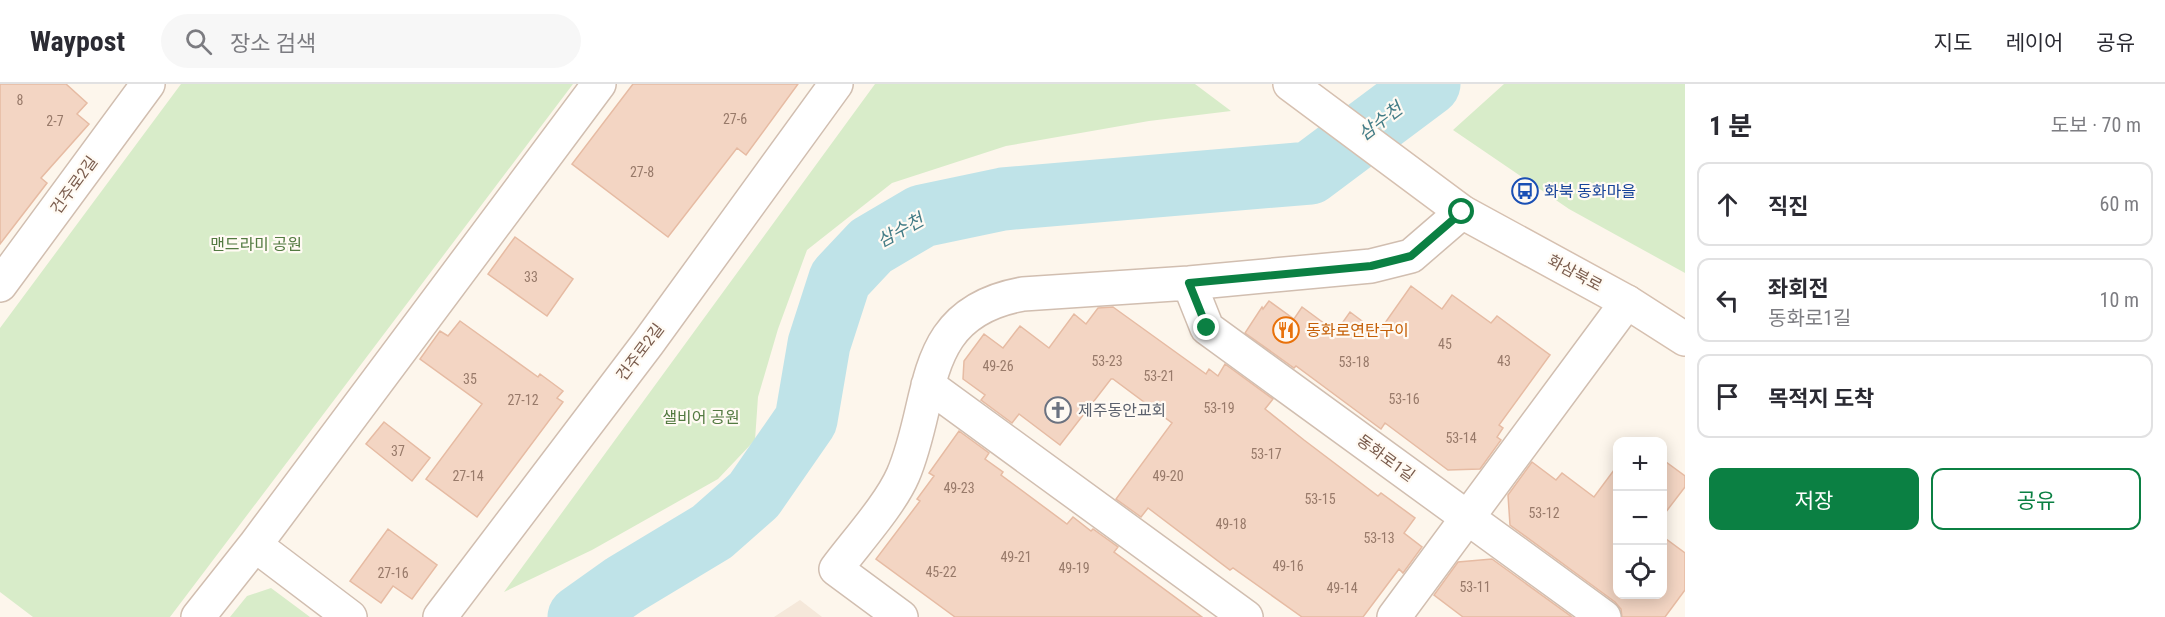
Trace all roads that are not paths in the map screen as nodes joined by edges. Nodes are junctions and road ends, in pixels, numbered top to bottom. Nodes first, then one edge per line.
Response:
1 (148, 84) edge
2 (599, 84) edge
3 (836, 84) edge
4 (1290, 84) edge
5 (1462, 212) junction
6 (1189, 283) junction
7 (0, 285) edge
8 (1628, 302) junction
9 (1685, 339) edge
10 (928, 385) junction
11 (1468, 518) junction
12 (255, 545) junction
13 (198, 617) edge
14 (350, 617) edge
15 (440, 617) edge
16 (900, 617) edge
17 (1246, 617) edge
18 (1394, 617) edge
19 (1604, 617) edge

1 - 7 street, 건주로2길
2 - 12 street
3 - 15 street, 건주로2길
4 - 5 street, 화삼북로
5 - 6 street
5 - 8 street, 화삼북로
6 - 10 street
6 - 11 street, 동화로1길
8 - 9 street, 화삼북로
8 - 11 street
10 - 16 street
10 - 17 street
11 - 18 street
11 - 19 street, 동화로1길
12 - 13 street
12 - 14 street

